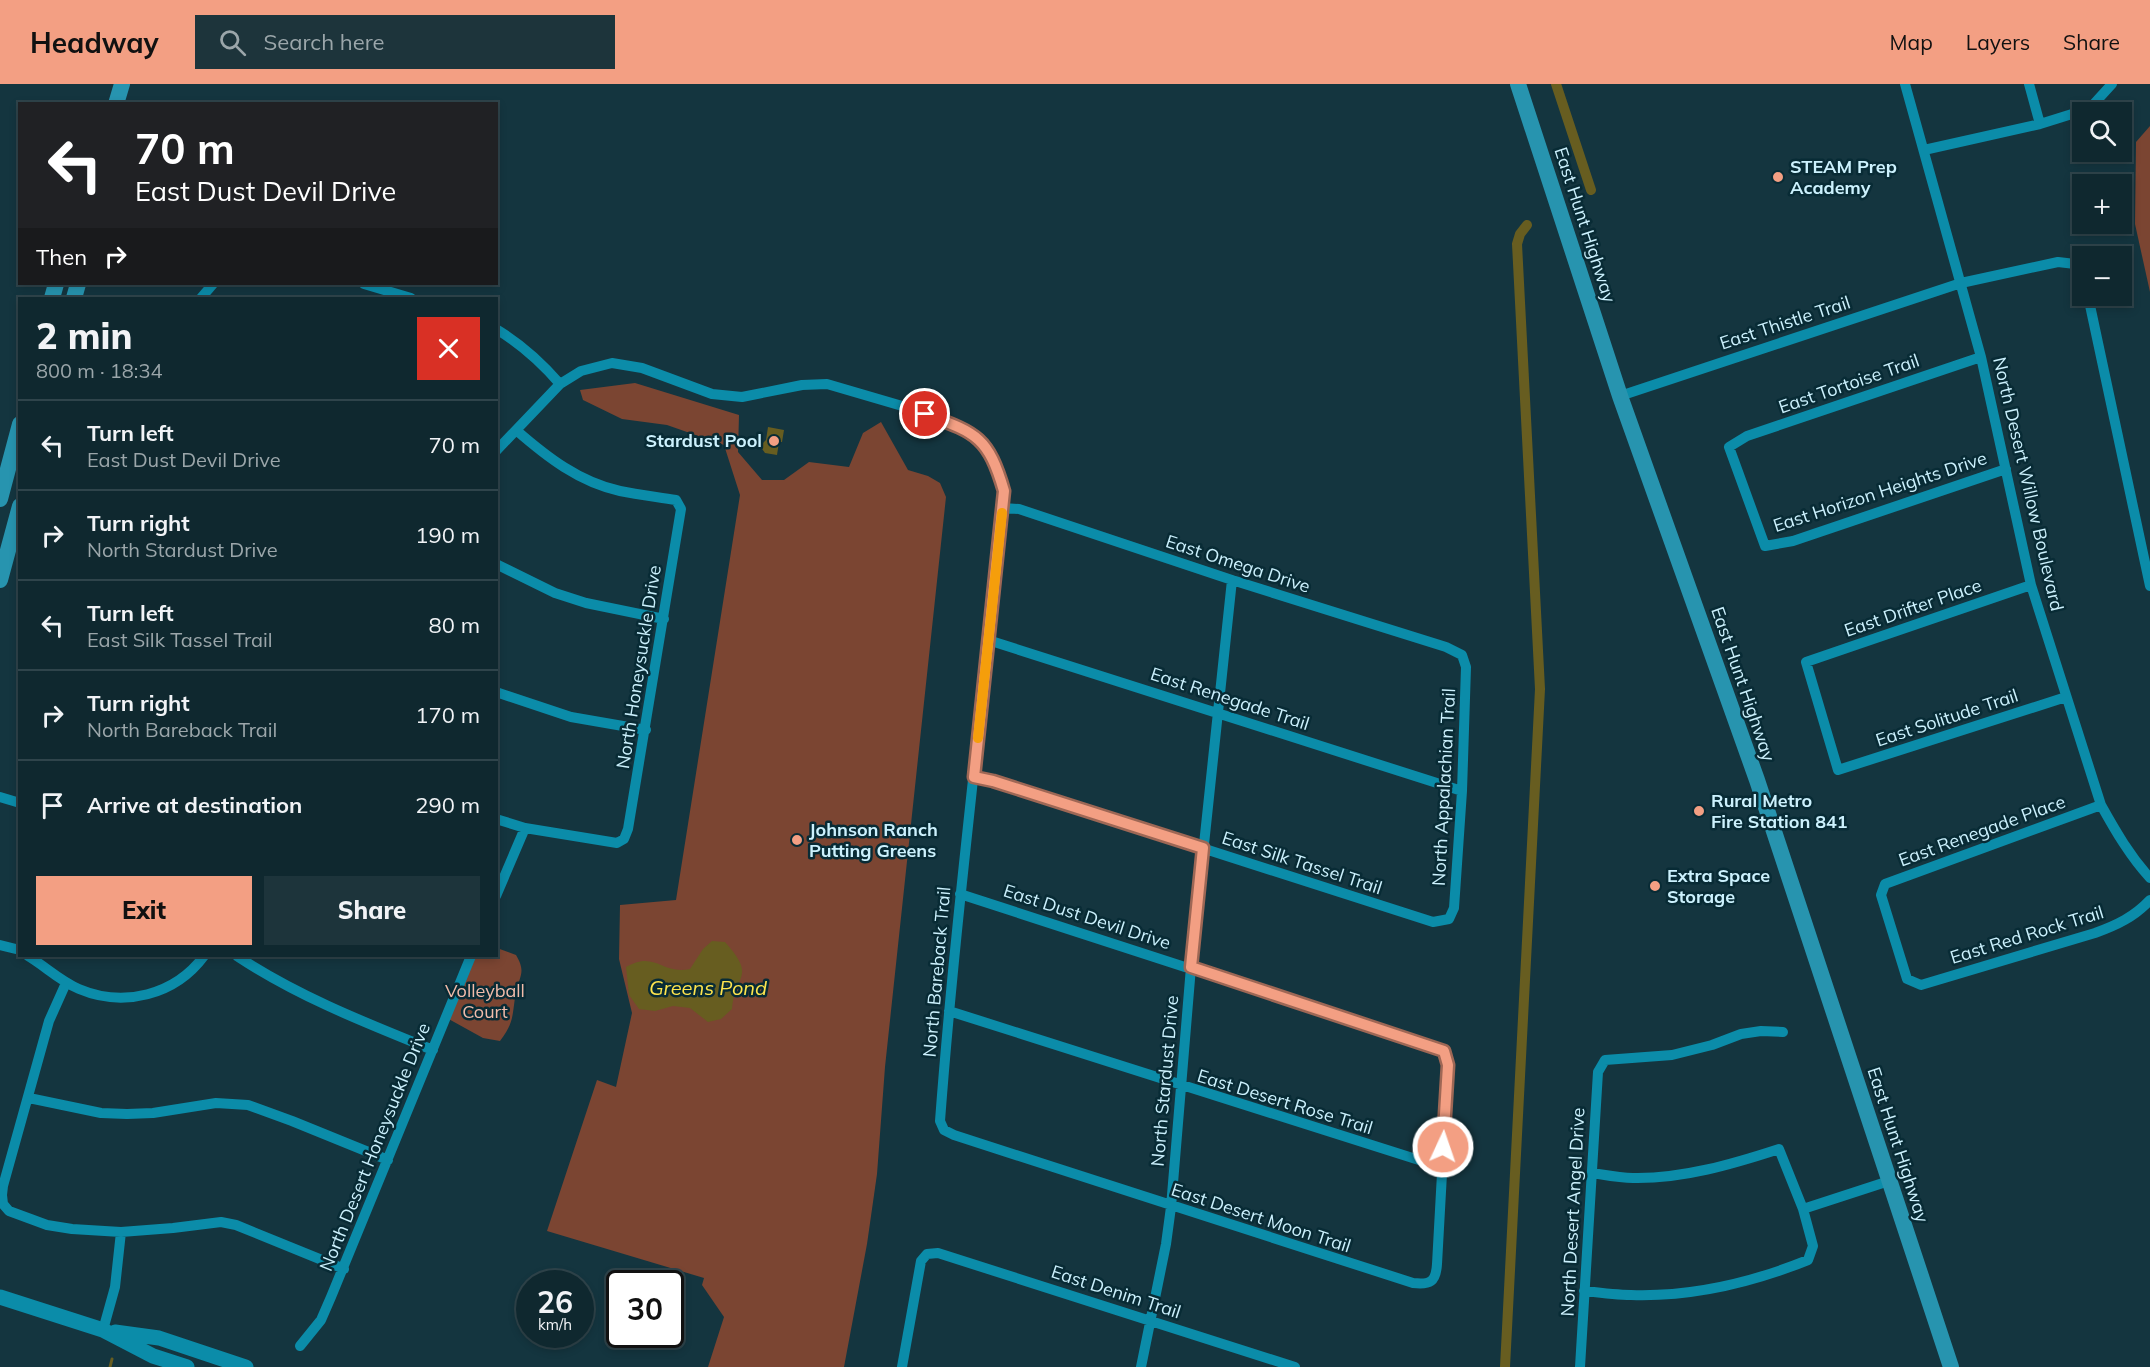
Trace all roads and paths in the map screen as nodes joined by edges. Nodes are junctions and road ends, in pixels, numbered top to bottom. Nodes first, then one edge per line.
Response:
1 (122, 84) edge
2 (1518, 84) edge
3 (1905, 84) edge
4 (2029, 84) edge
5 (2112, 84) edge
6 (117, 102) edge
7 (2040, 124) junction
8 (1924, 150) junction
9 (2072, 264) edge
10 (1961, 283) junction
11 (212, 285) edge
12 (367, 285) edge
13 (202, 297) edge
14 (408, 297) edge
15 (2090, 306) edge
16 (498, 330) edge
17 (1981, 357) junction
18 (560, 384) junction
19 (1620, 396) junction
20 (516, 430) junction
21 (18, 432) edge
22 (498, 449) edge
23 (2006, 469) junction
24 (0, 499) edge
25 (1003, 508) junction
26 (18, 513) edge
27 (1765, 546) joint
28 (498, 565) edge
29 (0, 580) edge
30 (1232, 580) junction
31 (2031, 585) junction
32 (2150, 586) edge
33 (664, 619) junction
34 (988, 640) junction
35 (1462, 655) joint
36 (498, 693) edge
37 (2066, 697) junction
38 (1219, 713) junction
39 (646, 730) junction
40 (1838, 770) joint
41 (974, 777) junction
42 (1462, 791) junction
43 (0, 797) edge
44 (18, 802) edge
45 (2101, 805) junction
46 (498, 820) edge
47 (525, 828) junction
48 (1203, 848) junction
49 (2150, 878) edge
50 (498, 891) edge
51 (960, 894) junction
52 (2150, 900) edge
53 (1449, 919) joint
54 (0, 945) edge
55 (18, 950) edge
56 (29, 957) edge
57 (203, 957) edge
58 (238, 957) edge
59 (471, 957) edge
60 (1191, 967) junction
61 (1907, 979) joint
62 (66, 983) junction
63 (949, 1011) junction
64 (1783, 1032) dead end
65 (433, 1050) junction
66 (1181, 1087) junction
67 (29, 1098) junction
68 (944, 1130) joint
69 (388, 1160) junction
70 (1442, 1167) junction
71 (1592, 1173) junction
72 (1889, 1181) junction
73 (1171, 1207) junction
74 (1803, 1209) junction
75 (121, 1232) junction
76 (344, 1269) junction
77 (1584, 1292) junction
78 (0, 1297) edge
79 (1150, 1321) junction
80 (103, 1330) junction
81 (300, 1346) dead end
82 (186, 1367) edge
83 (246, 1367) edge
84 (902, 1367) edge
85 (1141, 1367) edge
86 (1295, 1367) edge
87 (1580, 1367) edge
88 (1951, 1367) edge

1 - 6 main road
2 - 19 main road, East Hunt Highway
3 - 8 street, North Desert Willow Boulevard
4 - 7 street
5 - 7 street
7 - 8 street
8 - 10 street, North Desert Willow Boulevard
9 - 10 street, East Thistle Trail
10 - 17 street, North Desert Willow Boulevard
10 - 19 street, East Thistle Trail
11 - 13 street
12 - 14 street
15 - 32 street
16 - 18 street
17 - 23 street, North Desert Willow Boulevard
17 - 27 street, East Tortoise Trail
18 - 20 street, North Bareback Trail
18 - 25 street, North Bareback Trail
19 - 72 main road, East Hunt Highway
20 - 22 street, North Bareback Trail
20 - 33 street, North Honeysuckle Drive
21 - 24 main road
23 - 27 street, East Horizon Heights Drive
23 - 31 street, North Desert Willow Boulevard
25 - 30 street, East Omega Drive
25 - 34 street, North Bareback Trail
26 - 29 main road
28 - 33 street
30 - 35 street, East Omega Drive
30 - 38 street, North Stardust Drive
31 - 37 street, North Desert Willow Boulevard
31 - 40 street, East Drifter Place
33 - 39 street, North Honeysuckle Drive
34 - 38 street, East Renegade Trail
34 - 41 street, North Bareback Trail
35 - 42 street, North Appalachian Trail
36 - 39 street
37 - 40 street, East Solitude Trail
37 - 45 street, North Desert Willow Boulevard
38 - 42 street, East Renegade Trail
38 - 48 street, North Stardust Drive
39 - 47 street, North Honeysuckle Drive
41 - 48 street, East Silk Tassel Trail
41 - 51 street, North Bareback Trail
42 - 53 street, North Appalachian Trail
43 - 44 street
45 - 49 street, North Desert Willow Boulevard
45 - 61 street, East Renegade Place
46 - 47 street
47 - 50 street
48 - 53 street, East Silk Tassel Trail
48 - 60 street, North Stardust Drive
51 - 60 street, East Dust Devil Drive
51 - 63 street, North Bareback Trail
52 - 61 street, East Red Rock Trail
54 - 55 street
56 - 62 street
57 - 62 street
58 - 65 street
59 - 65 street, North Desert Honeysuckle Drive
60 - 66 street, North Stardust Drive
60 - 70 street, East Dust Devil Drive
62 - 67 street
63 - 66 street, East Desert Rose Trail
63 - 68 street, North Bareback Trail
64 - 71 street, North Desert Angel Drive
65 - 69 street, North Desert Honeysuckle Drive
66 - 70 street, East Desert Rose Trail
66 - 73 street, North Stardust Drive
67 - 69 street
67 - 75 street
68 - 73 street, East Desert Moon Trail
69 - 76 street, North Desert Honeysuckle Drive
70 - 73 street, East Desert Moon Trail
71 - 74 street
71 - 77 street, North Desert Angel Drive
72 - 74 street
72 - 88 main road, East Hunt Highway
73 - 79 street, North Stardust Drive
74 - 77 street
75 - 76 street
75 - 80 street
76 - 81 street, North Desert Honeysuckle Drive
77 - 87 street, North Desert Angel Drive
78 - 80 street
79 - 84 street, East Denim Trail
79 - 85 street, North Stardust Drive
79 - 86 street, East Denim Trail
80 - 82 street
80 - 83 street

